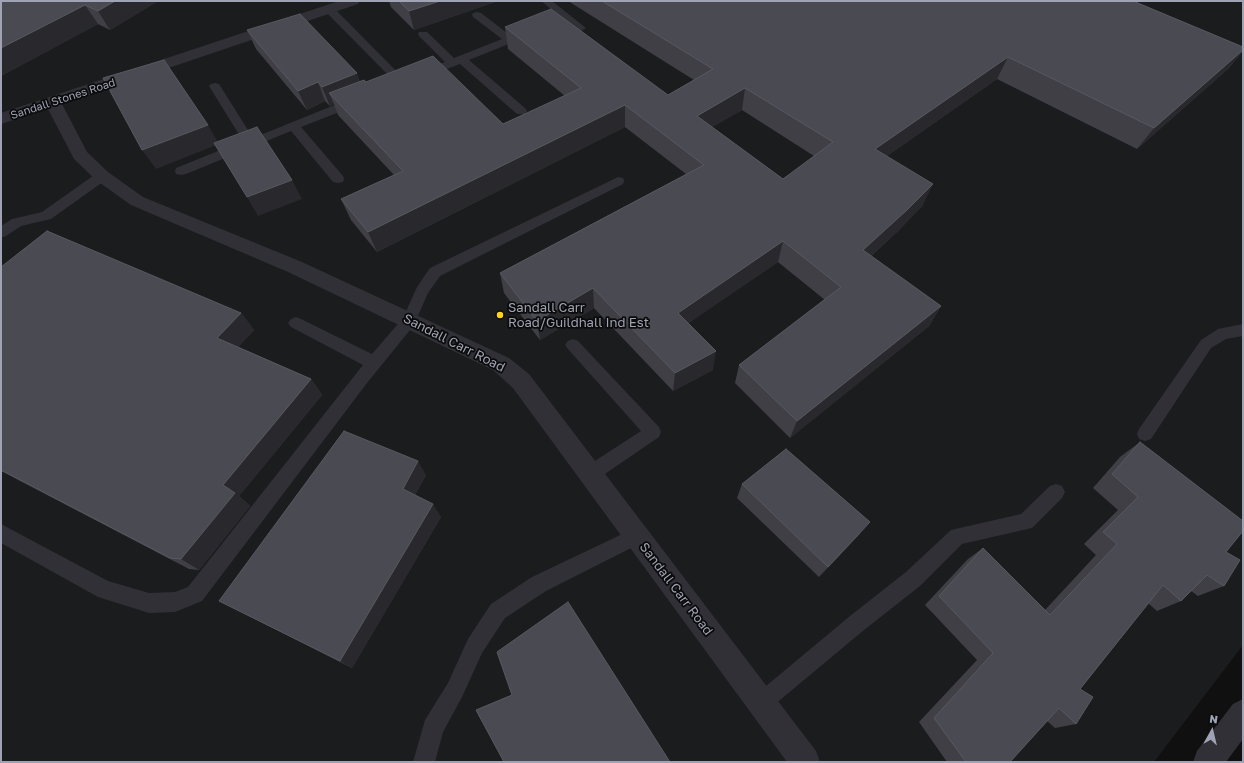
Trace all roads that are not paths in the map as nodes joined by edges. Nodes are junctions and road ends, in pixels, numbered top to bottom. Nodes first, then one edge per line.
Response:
1 (353, 1) edge
2 (546, 1) edge
3 (329, 9) junction
4 (477, 15) dead end
5 (539, 28) edge
6 (581, 28) dead end
7 (423, 34) dead end
8 (510, 40) junction
9 (457, 61) junction
10 (402, 83) junction
11 (216, 86) dead end
12 (387, 89) edge
13 (366, 98) edge
14 (53, 102) junction
15 (521, 111) dead end
16 (1, 119) edge
17 (294, 126) junction
18 (251, 144) junction
19 (181, 171) dead end
20 (102, 176) junction
21 (338, 179) dead end
22 (618, 181) dead end
23 (1, 232) edge
24 (409, 321) junction
25 (296, 323) dead end
26 (1243, 330) edge
27 (573, 345) dead end
28 (374, 363) junction
29 (1145, 434) dead end
30 (590, 474) junction
31 (1056, 492) dead end
32 (1, 533) edge
33 (637, 536) junction
34 (761, 704) junction
35 (1243, 714) edge
36 (424, 762) edge
37 (805, 762) edge
38 (1208, 762) edge

1 - 3 street, Sandall Stones Road
2 - 6 lane
3 - 10 lane
3 - 14 street, Sandall Stones Road
4 - 8 lane
5 - 8 lane
7 - 9 lane
8 - 9 lane
9 - 10 lane
9 - 15 lane
10 - 12 lane
11 - 18 lane
13 - 17 lane
14 - 16 street, Sandall Stones Road
14 - 20 street, Sandall Carr Road
17 - 18 lane
17 - 21 lane
18 - 19 lane
20 - 23 lane
20 - 24 street, Sandall Carr Road
22 - 24 lane
24 - 28 lane
24 - 30 street, Sandall Carr Road
25 - 28 lane
26 - 29 lane
27 - 30 lane
28 - 32 lane
30 - 33 street, Sandall Carr Road
31 - 34 lane
33 - 34 street, Sandall Carr Road
33 - 36 lane
34 - 37 street, Sandall Carr Road
35 - 38 street

